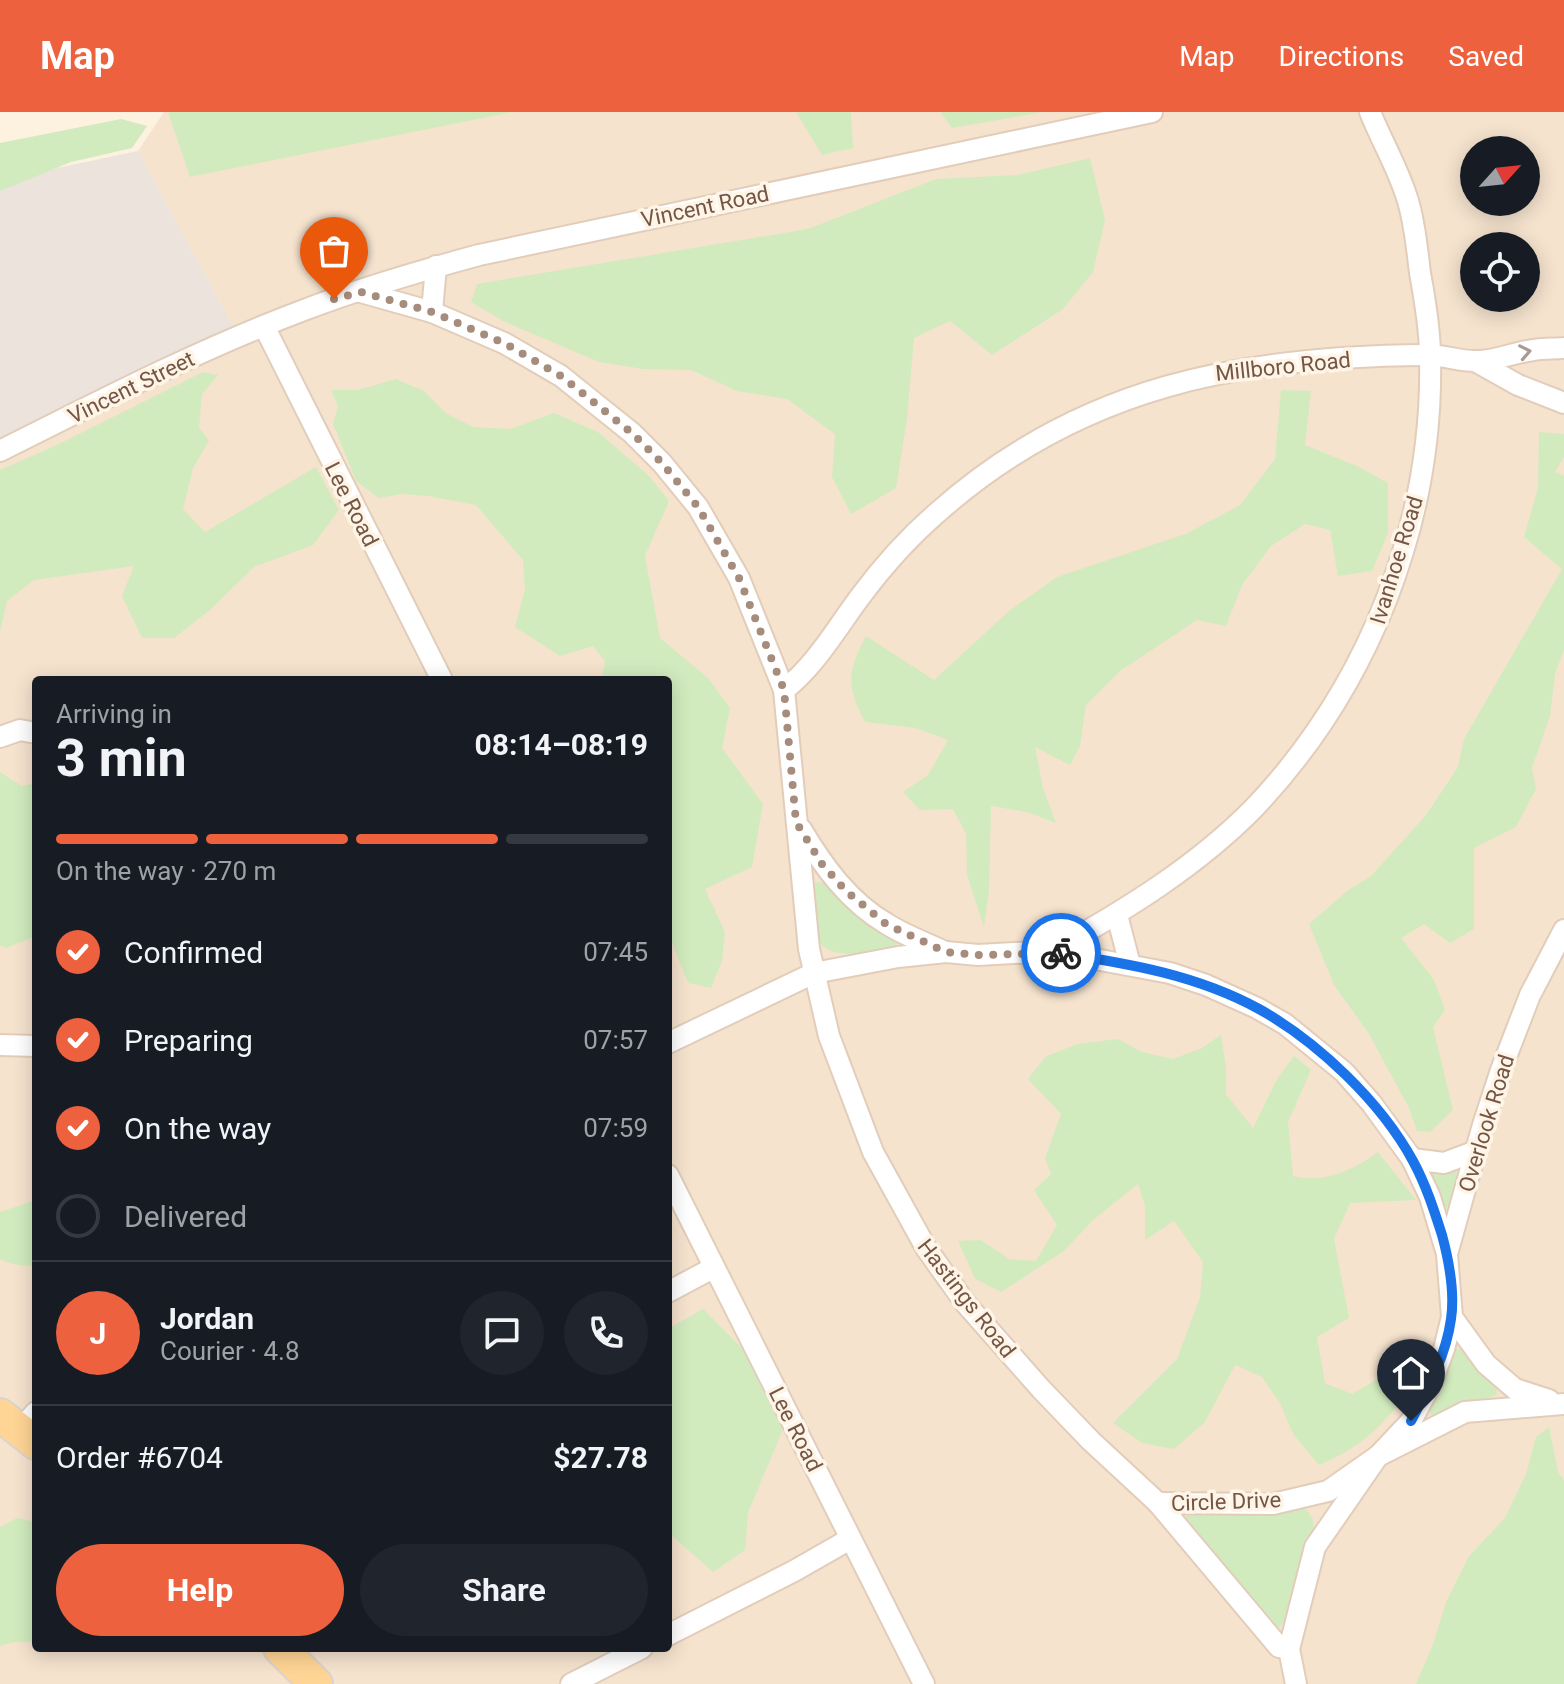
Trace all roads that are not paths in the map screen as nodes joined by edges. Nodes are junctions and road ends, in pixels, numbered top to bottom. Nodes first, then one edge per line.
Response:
1 (1152, 112) edge
2 (1370, 112) edge
3 (436, 266) junction
4 (361, 292) junction
5 (432, 312) junction
6 (264, 326) junction
7 (1564, 348) edge
8 (1430, 355) junction
9 (1477, 362) junction
10 (1564, 403) edge
11 (0, 451) edge
12 (440, 676) edge
13 (784, 690) junction
14 (0, 722) edge
15 (28, 732) edge
16 (0, 737) edge
17 (796, 822) junction
18 (1117, 915) junction
19 (1564, 930) edge
20 (1052, 951) junction
21 (946, 952) junction
22 (1130, 965) junction
23 (814, 973) junction
24 (672, 1041) edge
25 (0, 1045) edge
26 (32, 1046) edge
27 (1476, 1151) junction
28 (1412, 1159) junction
29 (672, 1183) edge
30 (1447, 1254) junction
31 (713, 1268) junction
32 (672, 1290) edge
33 (1452, 1317) junction
34 (1435, 1372) joint
35 (1562, 1404) edge
36 (1378, 1456) junction
37 (1158, 1503) junction
38 (850, 1539) junction
39 (672, 1633) edge
40 (1289, 1649) junction
41 (284, 1652) edge
42 (634, 1652) edge
43 (316, 1684) edge
44 (571, 1684) edge
45 (924, 1684) edge
46 (1296, 1684) edge

1 - 3 street, Vincent Road
2 - 8 street, Ivanhoe Road
3 - 4 street, Vincent Road
3 - 5 street
4 - 5 street, Hastings Road
4 - 6 street, Vincent Road
5 - 13 street, Hastings Road
6 - 11 street, Vincent Street
6 - 12 street, Lee Road
9 -> 7 street, Millboro Road
8 - 9 street, Millboro Road
8 - 13 street, Millboro Road
8 - 18 street, Ivanhoe Road
9 - 10 street
13 - 17 street, Hastings Road
14 - 15 street
15 - 16 street
17 - 21 street, Hastings Road
17 - 23 street, Hastings Road
18 - 20 street, Ivanhoe Road
18 - 22 street
19 - 27 street, Overlook Road
20 - 21 street
20 - 22 street
21 - 23 street
22 - 28 street
23 - 24 street
23 - 37 street, Hastings Road
25 - 26 street
27 - 28 street
27 - 30 street, Overlook Road
28 - 30 street
29 - 31 street, Lee Road
30 - 33 street, Overlook Road
31 - 32 street
31 - 38 street, Lee Road
33 - 34 street, Overlook Road
33 - 35 street, Circle Drive
34 - 36 street, Circle Drive
35 - 36 street, Circle Drive
36 - 37 street, Circle Drive
36 - 40 street, Circle Drive
37 - 40 street, Hastings Road
38 - 39 street
38 - 45 street, Lee Road
40 - 46 street
41 - 43 main road
42 - 44 street

